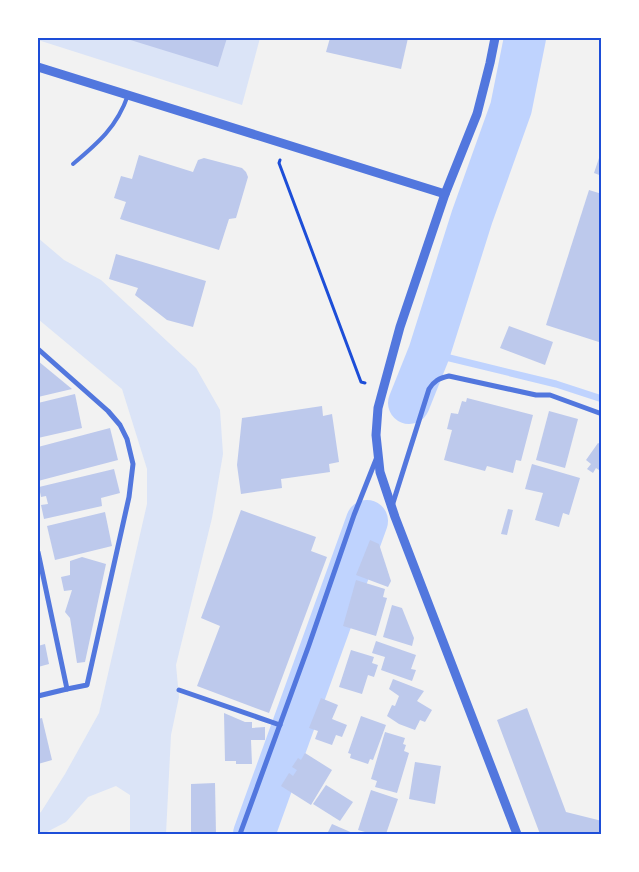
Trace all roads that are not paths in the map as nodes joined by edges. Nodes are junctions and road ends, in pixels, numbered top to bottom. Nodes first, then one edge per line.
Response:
1 (495, 38) edge
2 (38, 67) edge
3 (128, 95) junction
4 (73, 164) dead end
5 (445, 194) junction
6 (38, 349) edge
7 (602, 414) edge
8 (378, 452) junction
9 (392, 507) junction
10 (38, 552) edge
11 (67, 690) junction
12 (179, 690) dead end
13 (38, 696) edge
14 (280, 725) junction
15 (240, 834) edge
16 (518, 834) edge

1 - 5 street
2 - 3 street
3 - 4 lane
3 - 5 street
5 - 8 street
6 - 11 street
7 - 9 street
8 - 9 street
8 - 14 street
9 - 16 street
10 - 11 street
11 - 13 street
12 - 14 street
14 - 15 street

